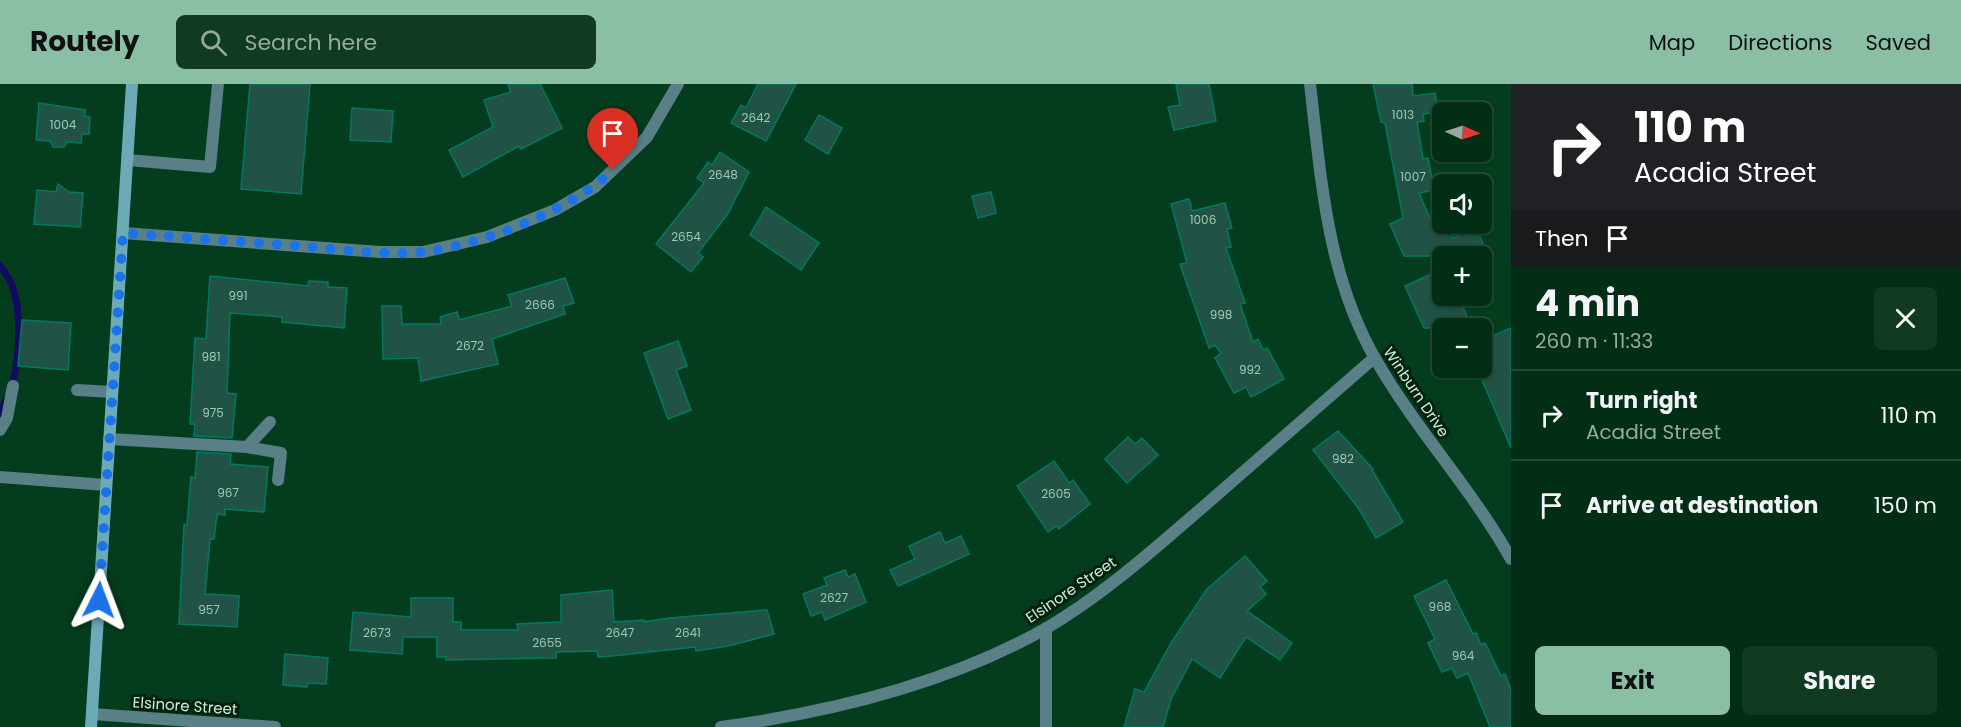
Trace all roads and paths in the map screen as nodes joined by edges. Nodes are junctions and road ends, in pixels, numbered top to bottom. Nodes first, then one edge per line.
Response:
1 (132, 84) edge
2 (218, 84) edge
3 (678, 84) edge
4 (1310, 84) edge
5 (128, 160) junction
6 (123, 233) junction
7 (1374, 358) junction
8 (13, 386) dead end
9 (77, 390) dead end
10 (112, 392) junction
11 (270, 422) dead end
12 (0, 430) edge
13 (109, 439) junction
14 (247, 447) junction
15 (0, 477) edge
16 (278, 480) dead end
17 (106, 485) junction
18 (1511, 560) edge
19 (1046, 628) junction
20 (92, 721) edge
21 (275, 727) edge
22 (721, 727) edge
23 (1046, 727) edge

1 - 5 main road
2 - 5 street
3 - 6 street
4 - 7 street, Winburn Drive
5 - 6 main road
6 - 10 main road
7 - 18 street, Winburn Drive
7 - 19 street, Elsinore Street
8 - 12 street
9 - 10 street
10 - 13 main road
11 - 14 street
13 - 14 street
13 - 17 main road
14 - 16 street
15 - 17 street
17 - 20 main road
19 - 22 street, Elsinore Street
19 - 23 street
20 - 21 street, Elsinore Street

